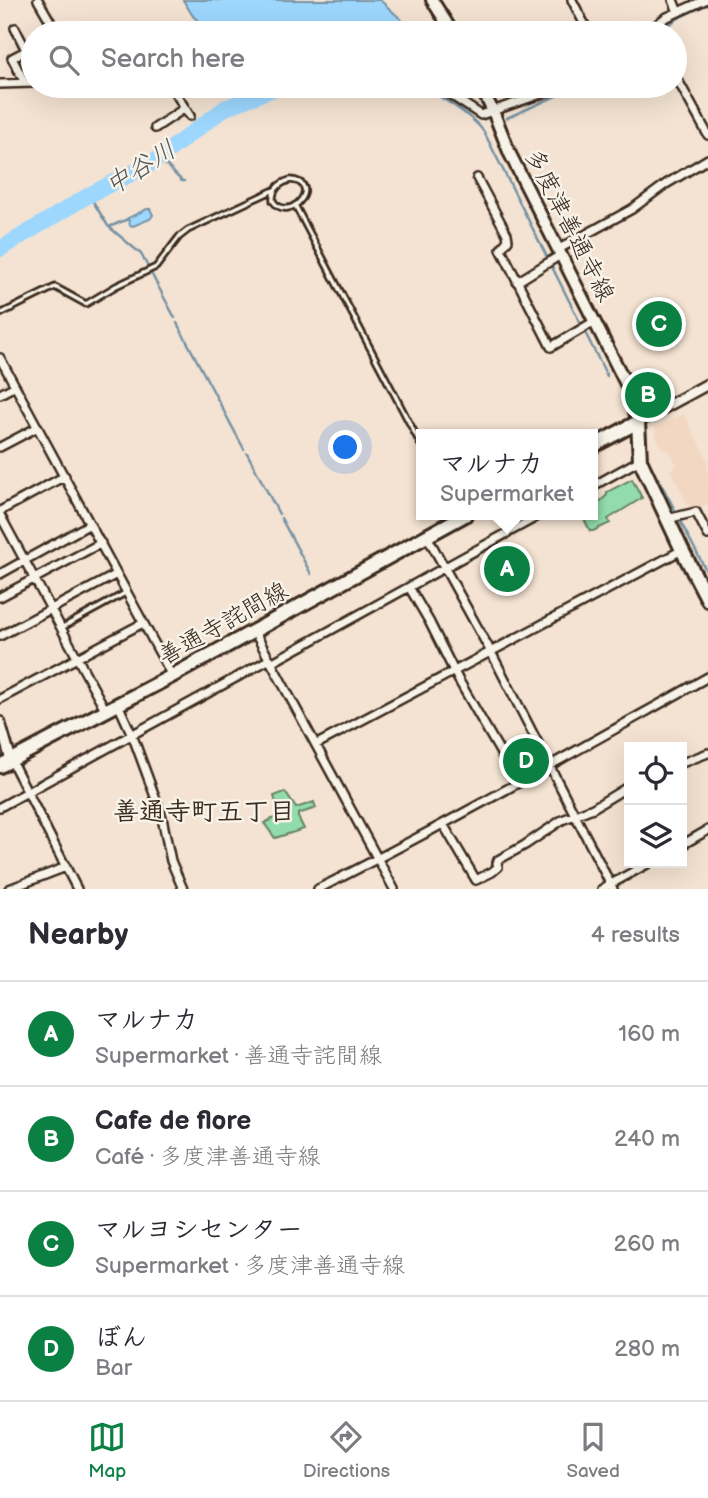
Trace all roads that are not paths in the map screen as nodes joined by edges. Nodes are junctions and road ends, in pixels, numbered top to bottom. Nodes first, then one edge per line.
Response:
1 (38, 0) edge
2 (432, 0) edge
3 (572, 0) edge
4 (673, 0) edge
5 (705, 0) edge
6 (678, 12) junction
7 (50, 21) edge
8 (445, 21) edge
9 (583, 21) edge
10 (661, 21) edge
11 (15, 28) dead end
12 (21, 36) edge
13 (21, 54) edge
14 (21, 71) edge
15 (21, 83) edge
16 (0, 84) edge
17 (687, 97) edge
18 (179, 98) edge
19 (455, 98) edge
20 (486, 98) edge
21 (530, 98) edge
22 (185, 108) junction
23 (493, 111) junction
24 (190, 116) dead end
25 (155, 128) dead end
26 (708, 135) edge
27 (708, 159) edge
28 (477, 178) dead end
29 (274, 190) junction
30 (295, 205) junction
31 (555, 256) junction
32 (517, 282) junction
33 (0, 314) edge
34 (586, 326) junction
35 (0, 358) edge
36 (708, 384) edge
37 (15, 386) junction
38 (0, 394) edge
39 (638, 422) junction
40 (38, 427) junction
41 (416, 435) edge
42 (598, 443) edge
43 (0, 447) edge
44 (640, 460) junction
45 (65, 477) junction
46 (598, 483) edge
47 (0, 513) edge
48 (667, 519) junction
49 (454, 520) edge
50 (531, 520) edge
51 (90, 524) junction
52 (708, 535) edge
53 (427, 536) junction
54 (100, 543) junction
55 (682, 550) junction
56 (25, 560) junction
57 (444, 566) junction
58 (0, 574) edge
59 (117, 574) junction
60 (34, 579) junction
61 (409, 587) junction
62 (127, 592) junction
63 (0, 597) edge
64 (708, 600) edge
65 (51, 609) junction
66 (143, 623) junction
67 (61, 628) junction
68 (254, 631) junction
69 (0, 636) edge
70 (491, 652) junction
71 (77, 658) junction
72 (271, 661) junction
73 (454, 671) junction
74 (172, 676) junction
75 (708, 677) edge
76 (0, 699) edge
77 (118, 704) junction
78 (106, 710) junction
79 (0, 722) edge
80 (132, 736) junction
81 (317, 744) junction
82 (708, 753) edge
83 (687, 761) edge
84 (5, 763) edge
85 (550, 766) junction
86 (518, 783) junction
87 (624, 789) edge
88 (27, 793) junction
89 (0, 807) edge
90 (575, 814) junction
91 (443, 824) junction
92 (708, 830) edge
93 (687, 842) edge
94 (378, 859) junction
95 (66, 867) junction
96 (641, 868) edge
97 (612, 887) edge
98 (9, 889) edge
99 (77, 889) edge
100 (183, 889) edge
101 (318, 889) edge
102 (394, 889) edge
103 (602, 889) edge

1 - 7 street
2 - 8 main road
3 - 9 street
4 - 6 street
5 - 6 street
6 - 10 street
11 - 12 street
13 - 14 street
15 - 16 street
17 - 26 street
18 - 22 street
19 - 23 street
20 - 23 main road, 多度津善通寺線
21 - 23 street
22 - 24 street
22 - 25 street
23 - 31 main road, 多度津善通寺線
27 - 31 street
28 - 32 street
29 - 30 lane
29 - 30 lane
29 - 33 lane
30 - 41 lane
31 - 32 street
31 - 34 main road, 多度津善通寺線
32 - 34 street
34 - 39 main road, 多度津善通寺線
35 - 37 street
36 - 39 street
37 - 38 street
37 - 40 street
39 - 42 main road
39 - 44 main road
40 - 43 street
40 - 45 street
44 - 46 street
44 - 48 main road
45 - 47 street
45 - 51 street
47 - 56 street
48 - 52 street
48 - 55 main road
49 - 53 main road, 善通寺詫間線
50 - 57 street
51 - 54 street
51 - 56 street
53 - 57 street
53 - 68 main road, 善通寺詫間線
54 - 59 street
54 - 60 street
55 - 64 main road
55 - 70 street
56 - 58 street
56 - 60 street
57 - 61 street
57 - 70 street
59 - 62 street
59 - 65 street
60 - 63 street
60 - 65 street
61 - 72 street
61 - 73 street
62 - 66 street
62 - 67 lane
65 - 67 street
65 - 69 street
66 - 71 street
66 - 74 street
67 - 71 street
68 - 72 street
68 - 74 main road, 善通寺詫間線
70 - 73 street
70 - 85 street
71 - 76 street
71 - 78 street
72 - 80 street
72 - 81 street
73 - 81 street
73 - 86 street
74 - 77 main road, 善通寺詫間線
75 - 85 street
77 - 78 main road, 善通寺詫間線
77 - 80 street
78 - 84 main road, 善通寺詫間線
79 - 84 street
80 - 88 street
80 - 100 street
81 - 94 street
82 - 83 street
84 - 88 street
85 - 86 street
85 - 90 street
86 - 91 street
87 - 90 street
88 - 89 street
88 - 95 street
90 - 91 street
90 - 97 street
91 - 94 street
92 - 93 street
94 - 101 street
94 - 102 street
95 - 98 street
95 - 99 street
96 - 97 street
97 - 103 street

